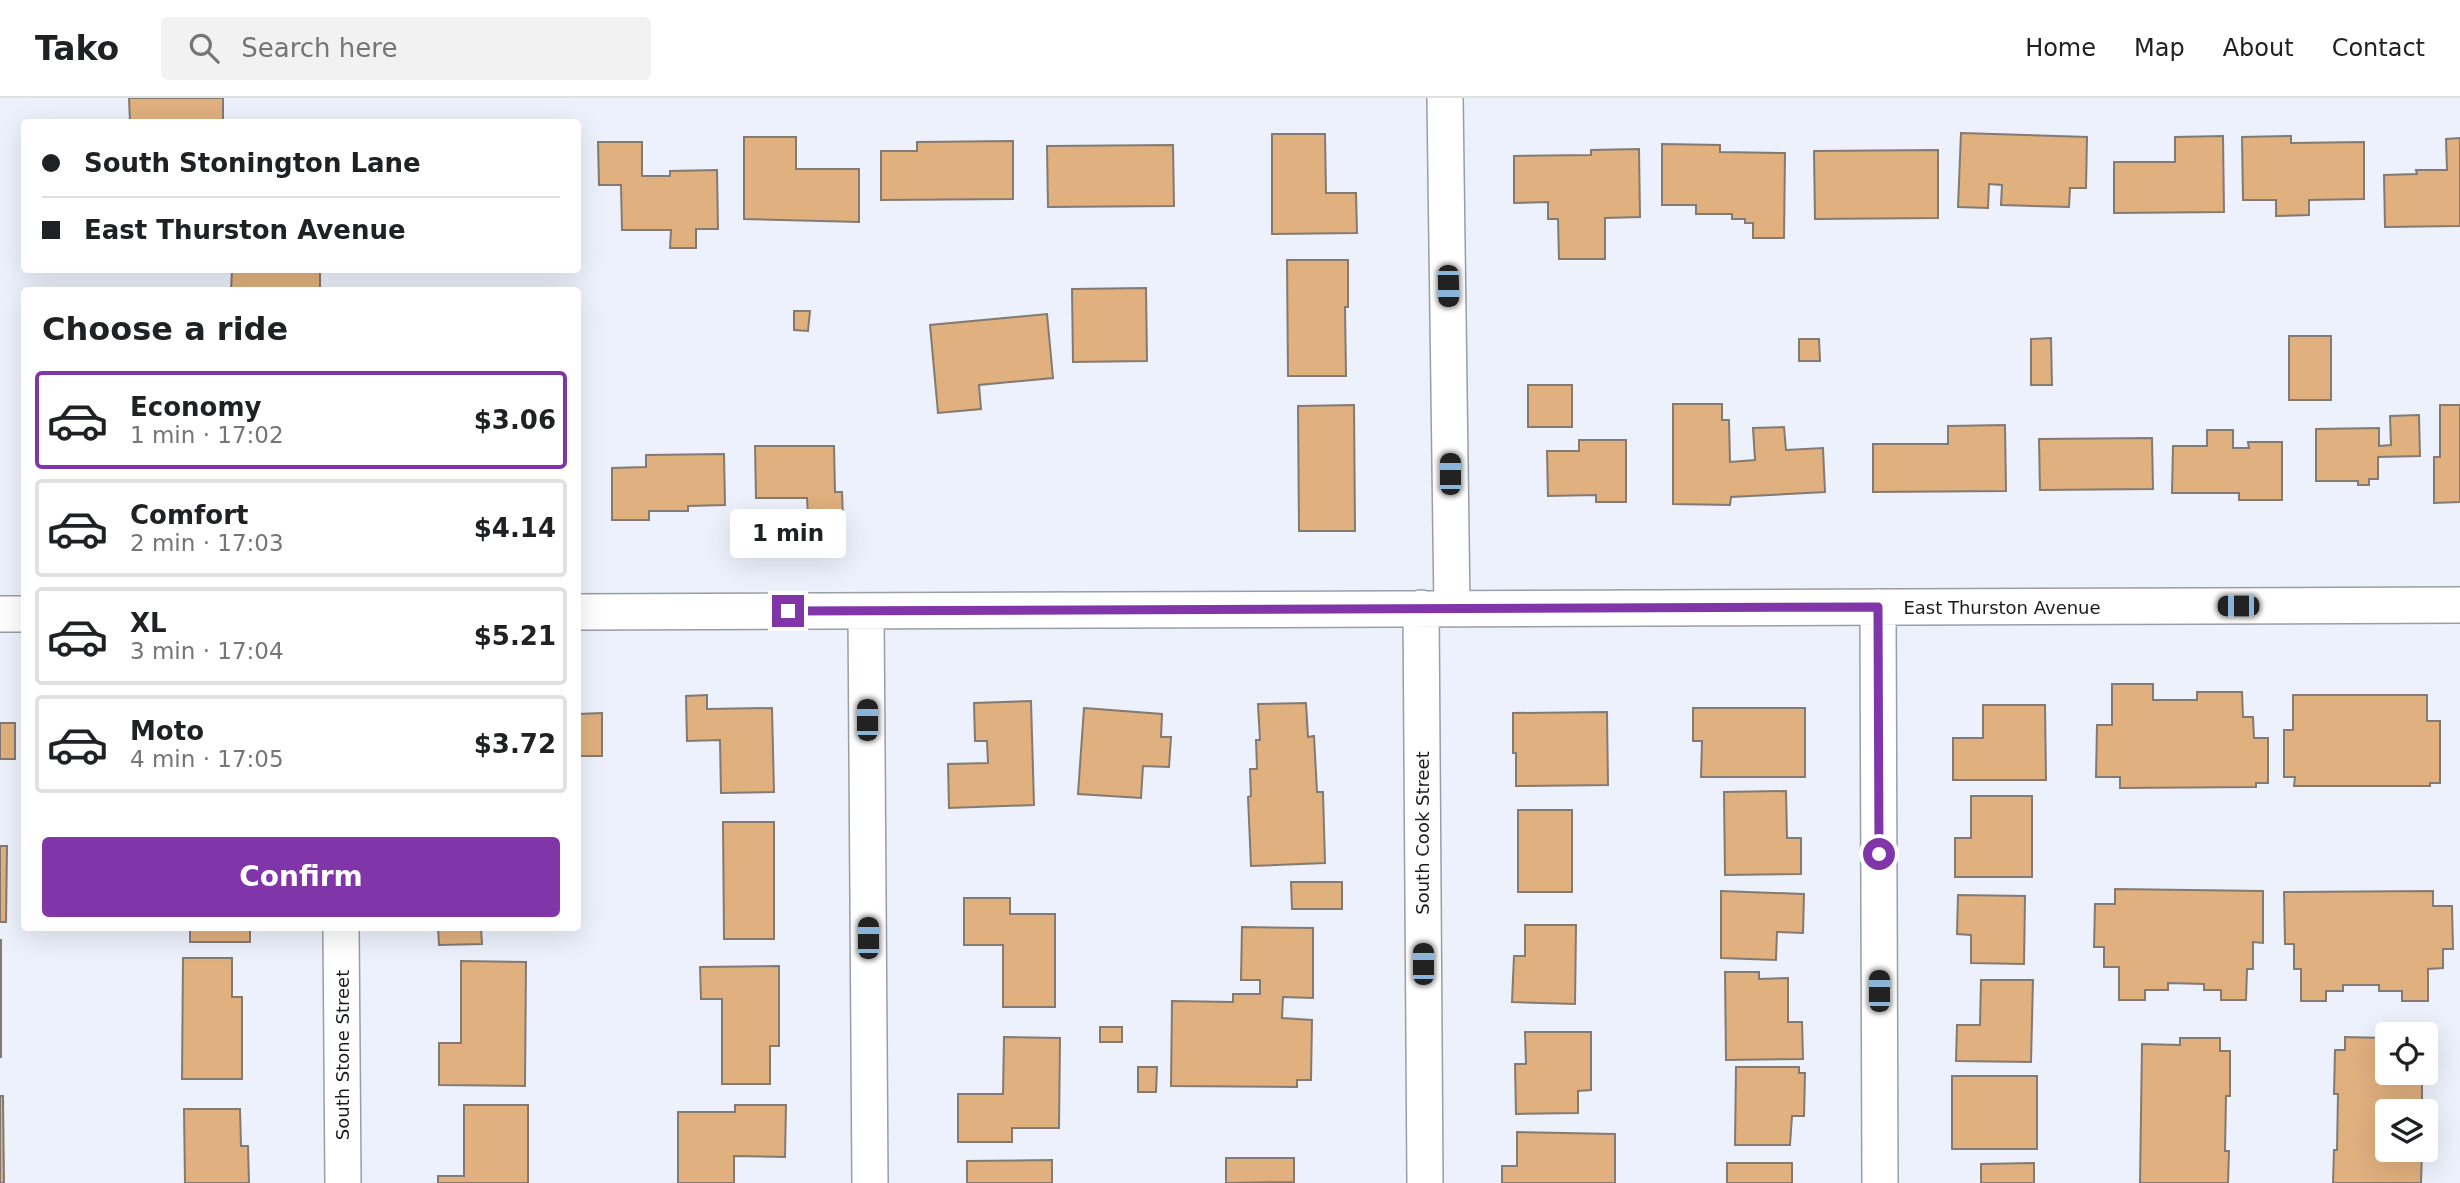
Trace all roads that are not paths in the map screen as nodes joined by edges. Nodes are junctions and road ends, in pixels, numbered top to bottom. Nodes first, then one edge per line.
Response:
1 (1446, 98) edge
2 (2460, 605) edge
3 (1878, 607) junction
4 (1436, 608) junction
5 (866, 611) junction
6 (581, 612) edge
7 (0, 614) edge
8 (21, 614) edge
9 (341, 931) edge
10 (343, 1183) edge
11 (870, 1183) edge
12 (1425, 1183) edge
13 (1880, 1183) edge

1 - 4 street, South Cook Street
2 - 3 street, East Thurston Avenue
3 - 4 street, East Thurston Avenue
3 - 13 street
4 - 5 street, East Thurston Avenue
4 - 12 street, South Cook Street
5 - 6 street, East Thurston Avenue
5 - 11 street
7 - 8 street
9 - 10 street, South Stone Street

